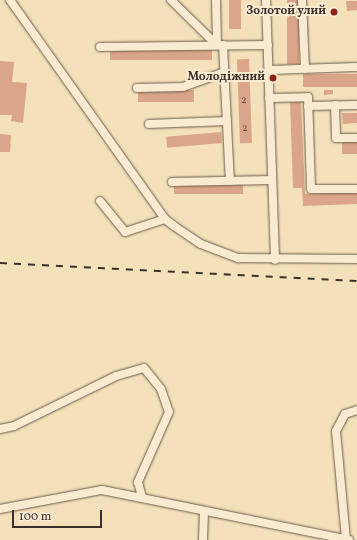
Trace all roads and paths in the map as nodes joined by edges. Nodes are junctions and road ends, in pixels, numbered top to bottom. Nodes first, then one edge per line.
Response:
1 (10, 0) edge
2 (171, 0) edge
3 (216, 0) edge
4 (266, 0) edge
5 (302, 0) edge
6 (220, 45) junction
7 (268, 45) junction
8 (100, 47) dead end
9 (357, 68) edge
10 (305, 69) junction
11 (269, 70) junction
12 (225, 72) junction
13 (137, 88) dead end
14 (269, 98) junction
15 (335, 105) junction
16 (357, 105) edge
17 (308, 106) junction
18 (227, 121) junction
19 (149, 124) dead end
20 (357, 138) edge
21 (272, 180) junction
22 (230, 181) junction
23 (172, 182) dead end
24 (357, 189) edge
25 (100, 201) dead end
26 (165, 219) junction
27 (357, 259) edge
28 (275, 260) junction
29 (357, 410) edge
30 (0, 429) edge
31 (142, 497) junction
32 (0, 509) edge
33 (204, 512) junction
34 (203, 540) edge
35 (349, 540) edge

1 - 26 street
2 - 6 street
3 - 6 street
4 - 7 street
5 - 10 street
6 - 7 street
6 - 8 street
6 - 12 street
7 - 11 street
9 - 10 street
10 - 11 street
11 - 14 street
12 - 13 street
12 - 18 street
14 - 17 street
14 - 21 street
15 - 16 street
15 - 17 street
15 - 20 street
17 - 24 street
18 - 19 street
18 - 22 street
21 - 22 street
21 - 28 street
22 - 23 street
25 - 26 street
26 - 28 street
27 - 28 street
29 - 35 street
30 - 31 street
31 - 32 street
31 - 33 street
33 - 34 street
33 - 35 street

